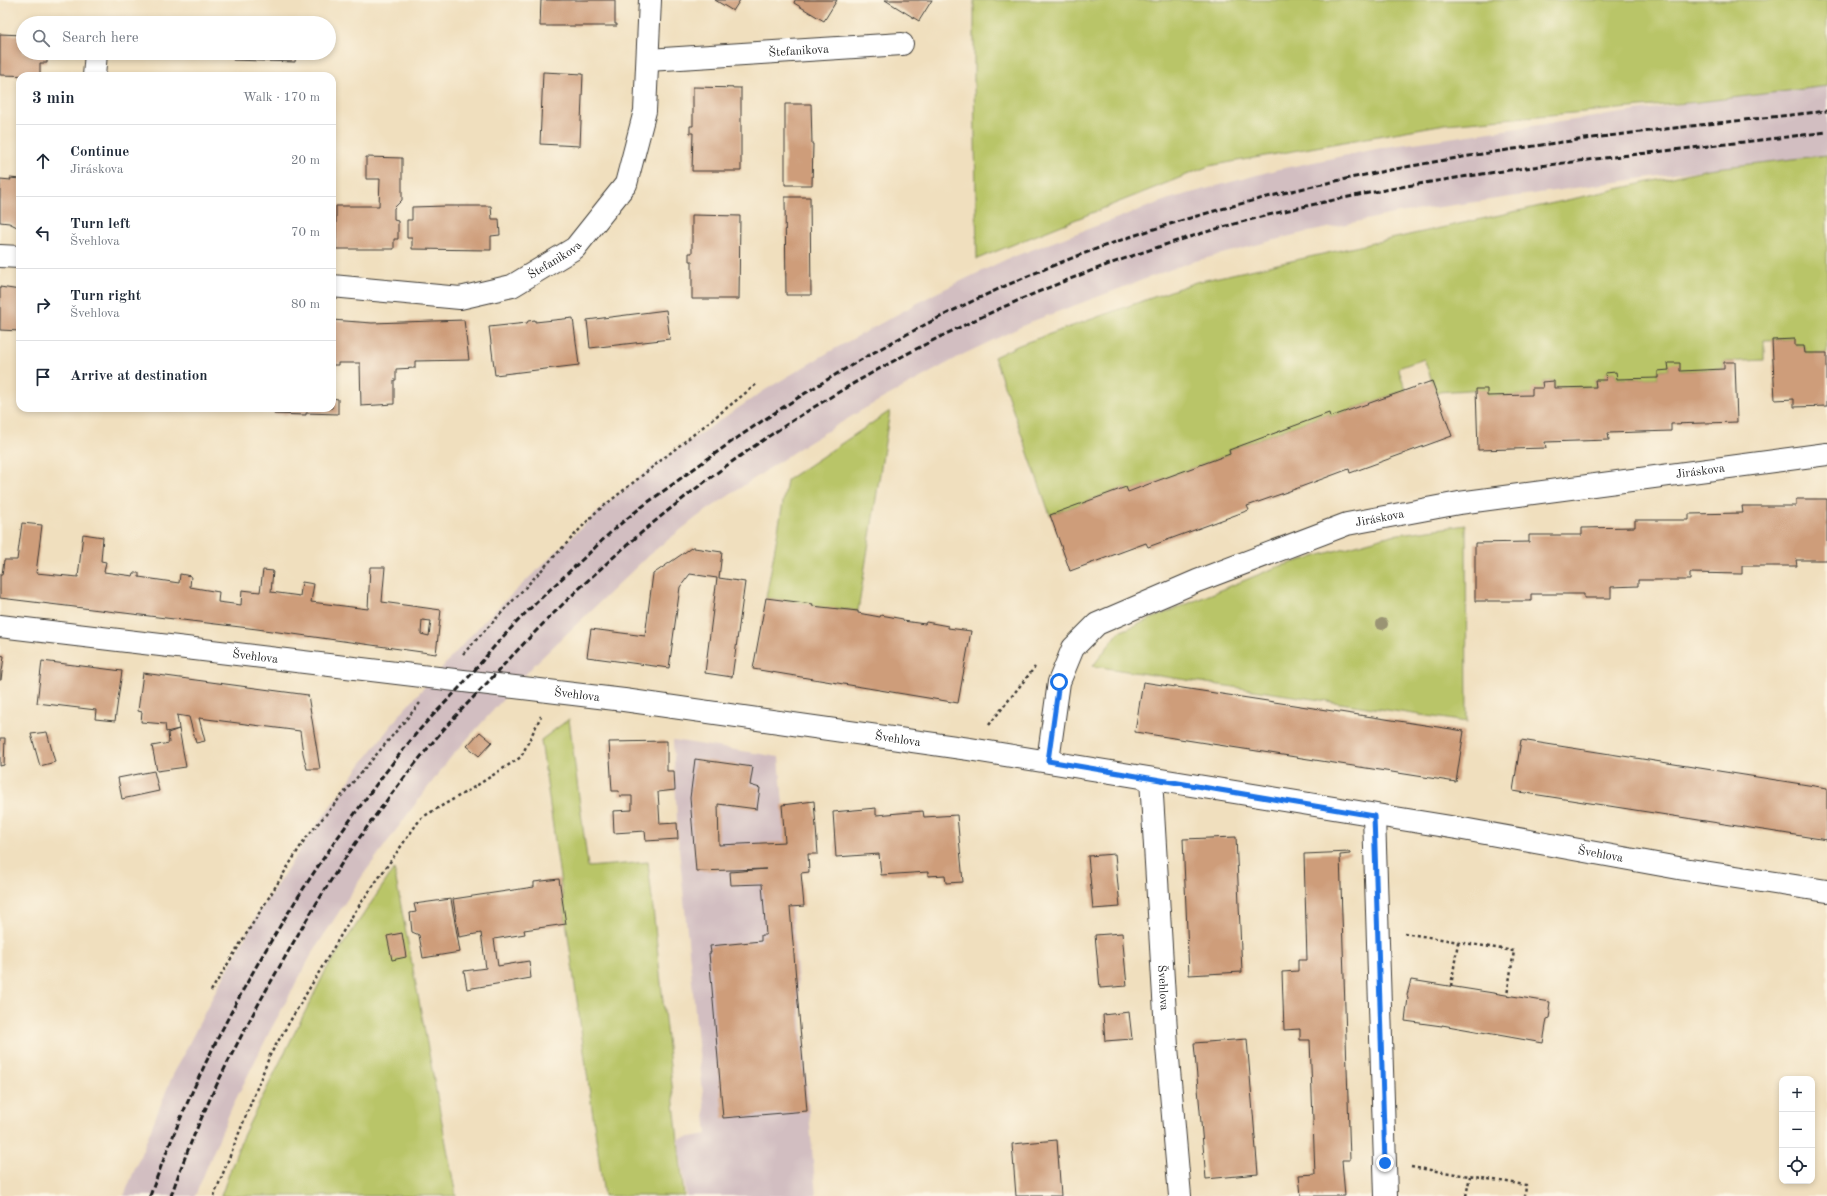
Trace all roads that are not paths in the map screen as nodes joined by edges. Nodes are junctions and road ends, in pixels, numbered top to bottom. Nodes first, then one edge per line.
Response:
1 (650, 0) edge
2 (902, 44) dead end
3 (95, 60) edge
4 (648, 60) junction
5 (94, 72) edge
6 (0, 256) edge
7 (16, 257) edge
8 (336, 286) edge
9 (1827, 454) edge
10 (0, 626) edge
11 (1048, 761) junction
12 (1151, 779) junction
13 (1374, 816) junction
14 (1827, 892) edge
15 (1180, 1196) edge
16 (1386, 1196) edge

1 - 4 street, Štefanikova
2 - 4 street, Štefanikova
3 - 5 street
4 - 8 street, Štefanikova
6 - 7 street
9 - 11 street, Jiráskova
10 - 11 street, Švehlova
11 - 12 street, Švehlova
12 - 13 street, Švehlova
12 - 15 street, Švehlova
13 - 14 street, Švehlova
13 - 16 street

